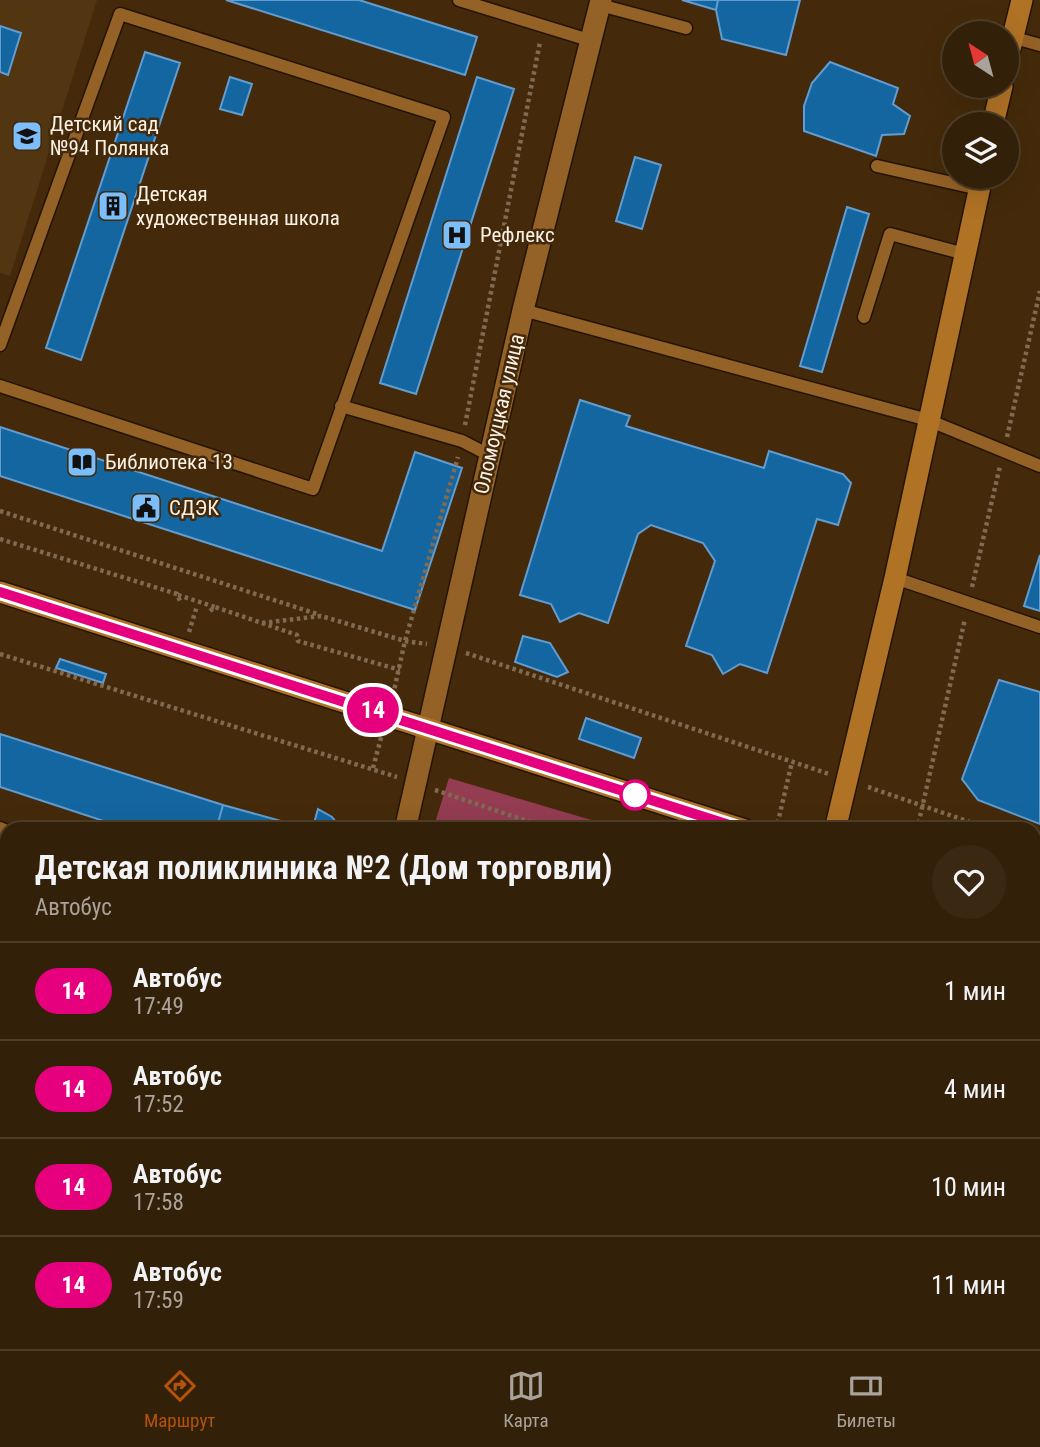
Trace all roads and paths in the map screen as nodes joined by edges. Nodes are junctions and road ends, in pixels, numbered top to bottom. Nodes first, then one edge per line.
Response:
1 (459, 0) edge
2 (1021, 0) edge
3 (600, 2) edge
4 (488, 5) edge
5 (1016, 21) edge
6 (543, 27) junction
7 (687, 28) dead end
8 (1019, 39) edge
9 (592, 41) junction
10 (1040, 45) edge
11 (877, 166) dead end
12 (942, 177) edge
13 (979, 189) edge
14 (965, 254) junction
15 (1040, 291) edge
16 (523, 310) junction
17 (864, 317) dead end
18 (0, 345) edge
19 (0, 374) edge
20 (0, 386) edge
21 (341, 406) junction
22 (928, 420) junction
23 (462, 441) junction
24 (1003, 451) junction
25 (489, 455) junction
26 (1040, 466) edge
27 (0, 511) edge
28 (0, 539) edge
29 (895, 578) junction
30 (0, 592) edge
31 (177, 594) junction
32 (180, 601) dead end
33 (969, 603) junction
34 (321, 615) junction
35 (262, 623) junction
36 (1040, 627) edge
37 (405, 641) junction
38 (445, 646) junction
39 (0, 654) edge
40 (428, 729) junction
41 (792, 762) junction
42 (847, 779) junction
43 (416, 783) junction
44 (922, 807) junction
45 (407, 822) edge
46 (531, 822) edge
47 (720, 822) edge
48 (778, 822) edge
49 (837, 822) edge
50 (919, 822) edge
51 (968, 822) edge

1 - 4 lane
2 - 5 street
3 - 7 lane
3 - 9 street, Оломоуцкая улица
4 - 6 lane
6 - 9 lane
6 - 23 path
8 - 10 lane
9 - 16 street, Оломоуцкая улица
11 - 12 lane
13 - 14 street
14 - 17 lane
14 - 22 street
15 - 24 path
16 - 22 lane
16 - 25 street, Оломоуцкая улица
18 - 21 lane
19 - 20 lane
20 - 21 lane
21 - 23 lane
22 - 24 lane
22 - 29 street
23 - 25 lane
23 - 37 path
24 - 26 lane
24 - 33 path
25 - 38 street, Оломоуцкая улица
27 - 34 path
28 - 31 path
29 - 33 lane
29 - 42 street
30 - 40 street
31 - 32 path
31 - 35 path
33 - 36 lane
33 - 44 path
34 - 35 path
34 - 37 path
35 - 37 path
37 - 38 path
38 - 40 street, Оломоуцкая улица
38 - 41 path
39 - 43 path
40 - 43 street, Оломоуцкая улица
40 - 47 street
41 - 42 path
41 - 48 path
42 - 44 path
42 - 49 street
43 - 45 street, Оломоуцкая улица
43 - 46 path
44 - 50 path
44 - 51 path

